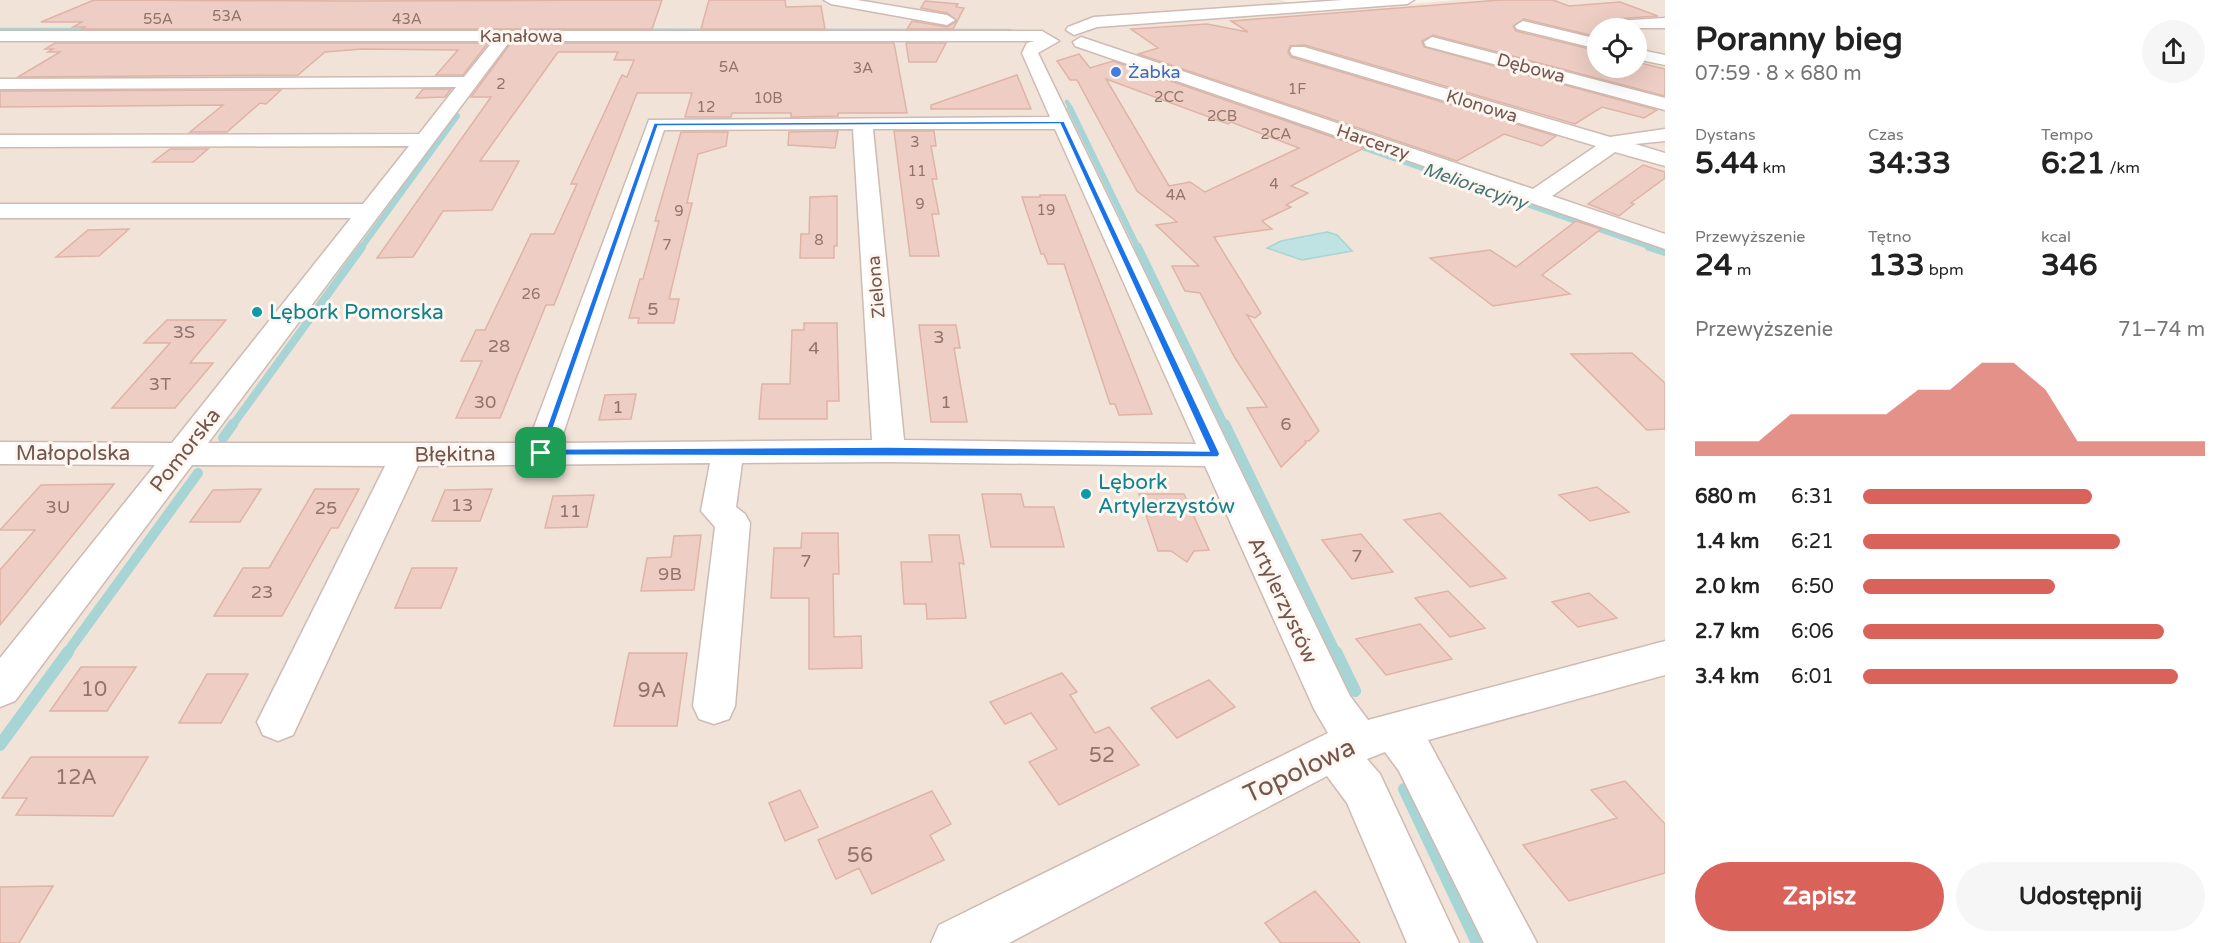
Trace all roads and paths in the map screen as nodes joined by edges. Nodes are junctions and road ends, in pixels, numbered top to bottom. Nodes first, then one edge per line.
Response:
1 (831, 0) edge
2 (1407, 0) edge
3 (1091, 9) dead end
4 (1105, 22) junction
5 (1665, 23) edge
6 (1647, 24) edge
7 (1523, 26) dead end
8 (506, 35) junction
9 (0, 36) edge
10 (1059, 36) junction
11 (1587, 41) edge
12 (1432, 42) dead end
13 (1298, 51) dead end
14 (1647, 56) edge
15 (1665, 60) edge
16 (471, 82) junction
17 (0, 84) edge
18 (1665, 104) edge
19 (1062, 123) junction
20 (863, 124) junction
21 (1665, 135) edge
22 (425, 140) junction
23 (0, 141) edge
24 (1612, 144) junction
25 (1665, 160) edge
26 (1536, 197) junction
27 (0, 211) edge
28 (369, 211) junction
29 (1665, 242) edge
30 (889, 451) junction
31 (183, 452) junction
32 (728, 452) junction
33 (0, 453) edge
34 (541, 453) junction
35 (1215, 454) junction
36 (407, 455) junction
37 (1665, 658) edge
38 (0, 689) edge
39 (714, 706) dead end
40 (278, 722) dead end
41 (1362, 741) junction
42 (957, 943) edge
43 (1433, 943) edge
44 (1511, 943) edge

1 - 10 street
2 - 4 street
3 - 4 street
4 - 10 street
5 - 6 street
7 - 11 street
8 - 9 street, Kanałowa
8 - 10 street, Kanałowa
8 - 16 street, Pomorska
10 - 19 street, Artylerzystów
10 - 26 street, Harcerzy
12 - 18 street, Dębowa
13 - 24 street, Klonowa
14 - 15 street
16 - 17 street
16 - 22 street, Pomorska
19 - 20 street
19 - 35 street, Artylerzystów
20 - 30 street, Zielona
20 - 34 street
21 - 24 street
22 - 23 street
22 - 28 street, Pomorska
24 - 25 street, Klonowa
24 - 26 street
26 - 29 street, Harcerzy
27 - 28 street
28 - 31 street, Pomorska
30 - 32 street, Błękitna
30 - 35 street, Błękitna
31 - 33 street, Małopolska
31 - 36 street, Błękitna
31 - 38 street, Pomorska
32 - 34 street, Błękitna
32 - 39 street
34 - 36 street, Błękitna
35 - 41 street, Artylerzystów
36 - 40 street
37 - 41 street, Topolowa
41 - 42 street, Topolowa
41 - 43 street, Artylerzystów
41 - 44 street

